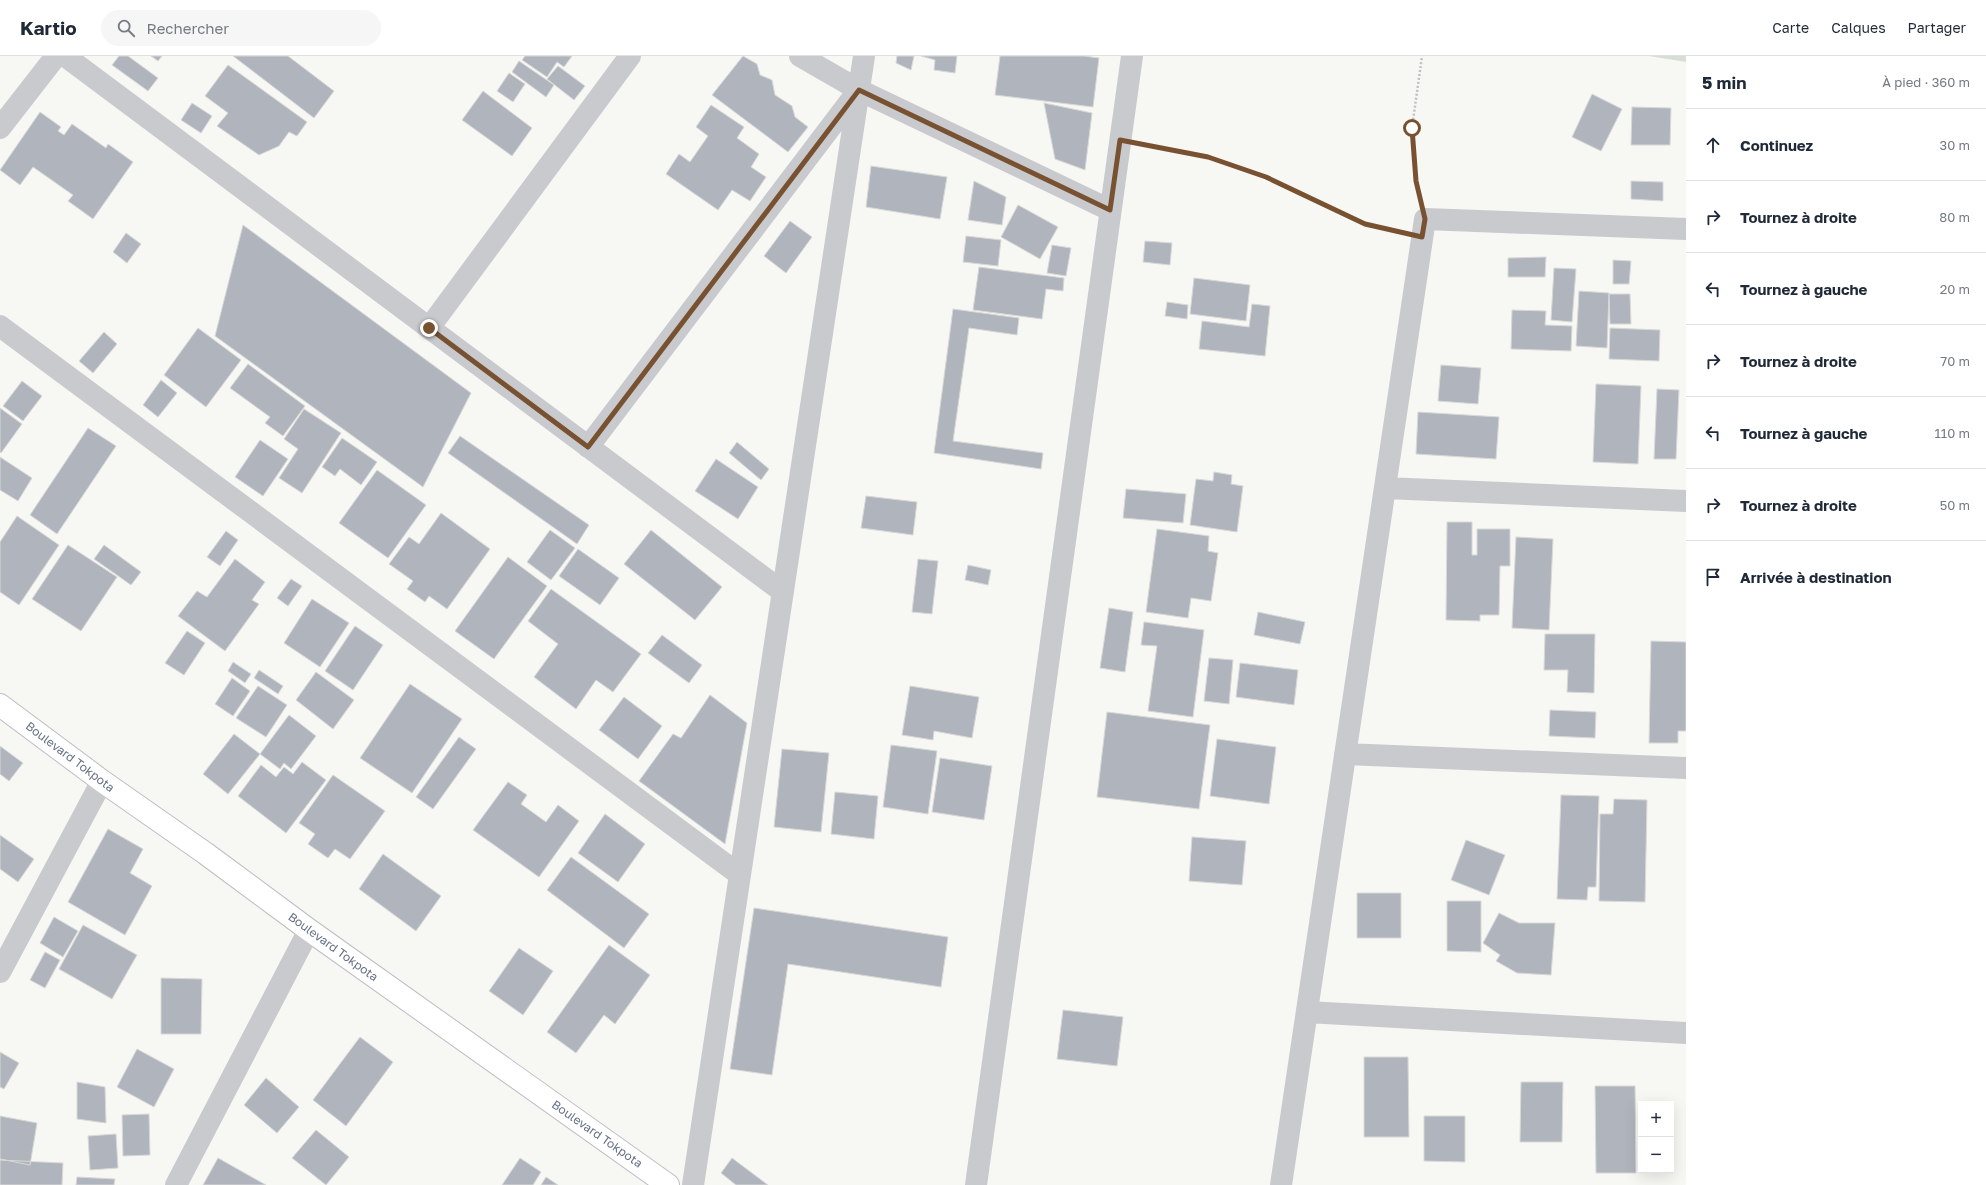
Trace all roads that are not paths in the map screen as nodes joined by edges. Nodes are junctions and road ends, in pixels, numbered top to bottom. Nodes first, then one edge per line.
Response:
1 (56, 56) edge
2 (64, 56) edge
3 (630, 56) edge
4 (800, 56) edge
5 (864, 56) edge
6 (1132, 56) edge
7 (859, 90) junction
8 (0, 128) edge
9 (1110, 210) junction
10 (1686, 229) edge
11 (0, 326) edge
12 (429, 328) junction
13 (588, 447) junction
14 (1385, 488) junction
15 (1686, 501) edge
16 (783, 592) junction
17 (0, 705) edge
18 (1345, 754) junction
19 (1686, 768) edge
20 (102, 781) junction
21 (740, 875) junction
22 (309, 930) junction
23 (0, 972) edge
24 (1307, 1012) junction
25 (1686, 1033) edge
26 (176, 1185) edge
27 (668, 1185) edge
28 (693, 1185) edge
29 (976, 1185) edge
30 (1281, 1185) edge

1 - 8 street
2 - 12 street
3 - 12 street
4 - 7 street
5 - 7 street
6 - 9 street
7 - 9 street
7 - 13 street
7 - 16 street
9 - 29 street
10 - 14 street
11 - 21 street
12 - 13 street
13 - 16 street
14 - 15 street
14 - 18 street
16 - 21 street
17 - 20 street, Boulevard Tokpota
18 - 19 street
18 - 24 street
20 - 22 street, Boulevard Tokpota
20 - 23 street
21 - 28 street
22 - 26 street
22 - 27 street, Boulevard Tokpota
24 - 25 street
24 - 30 street

